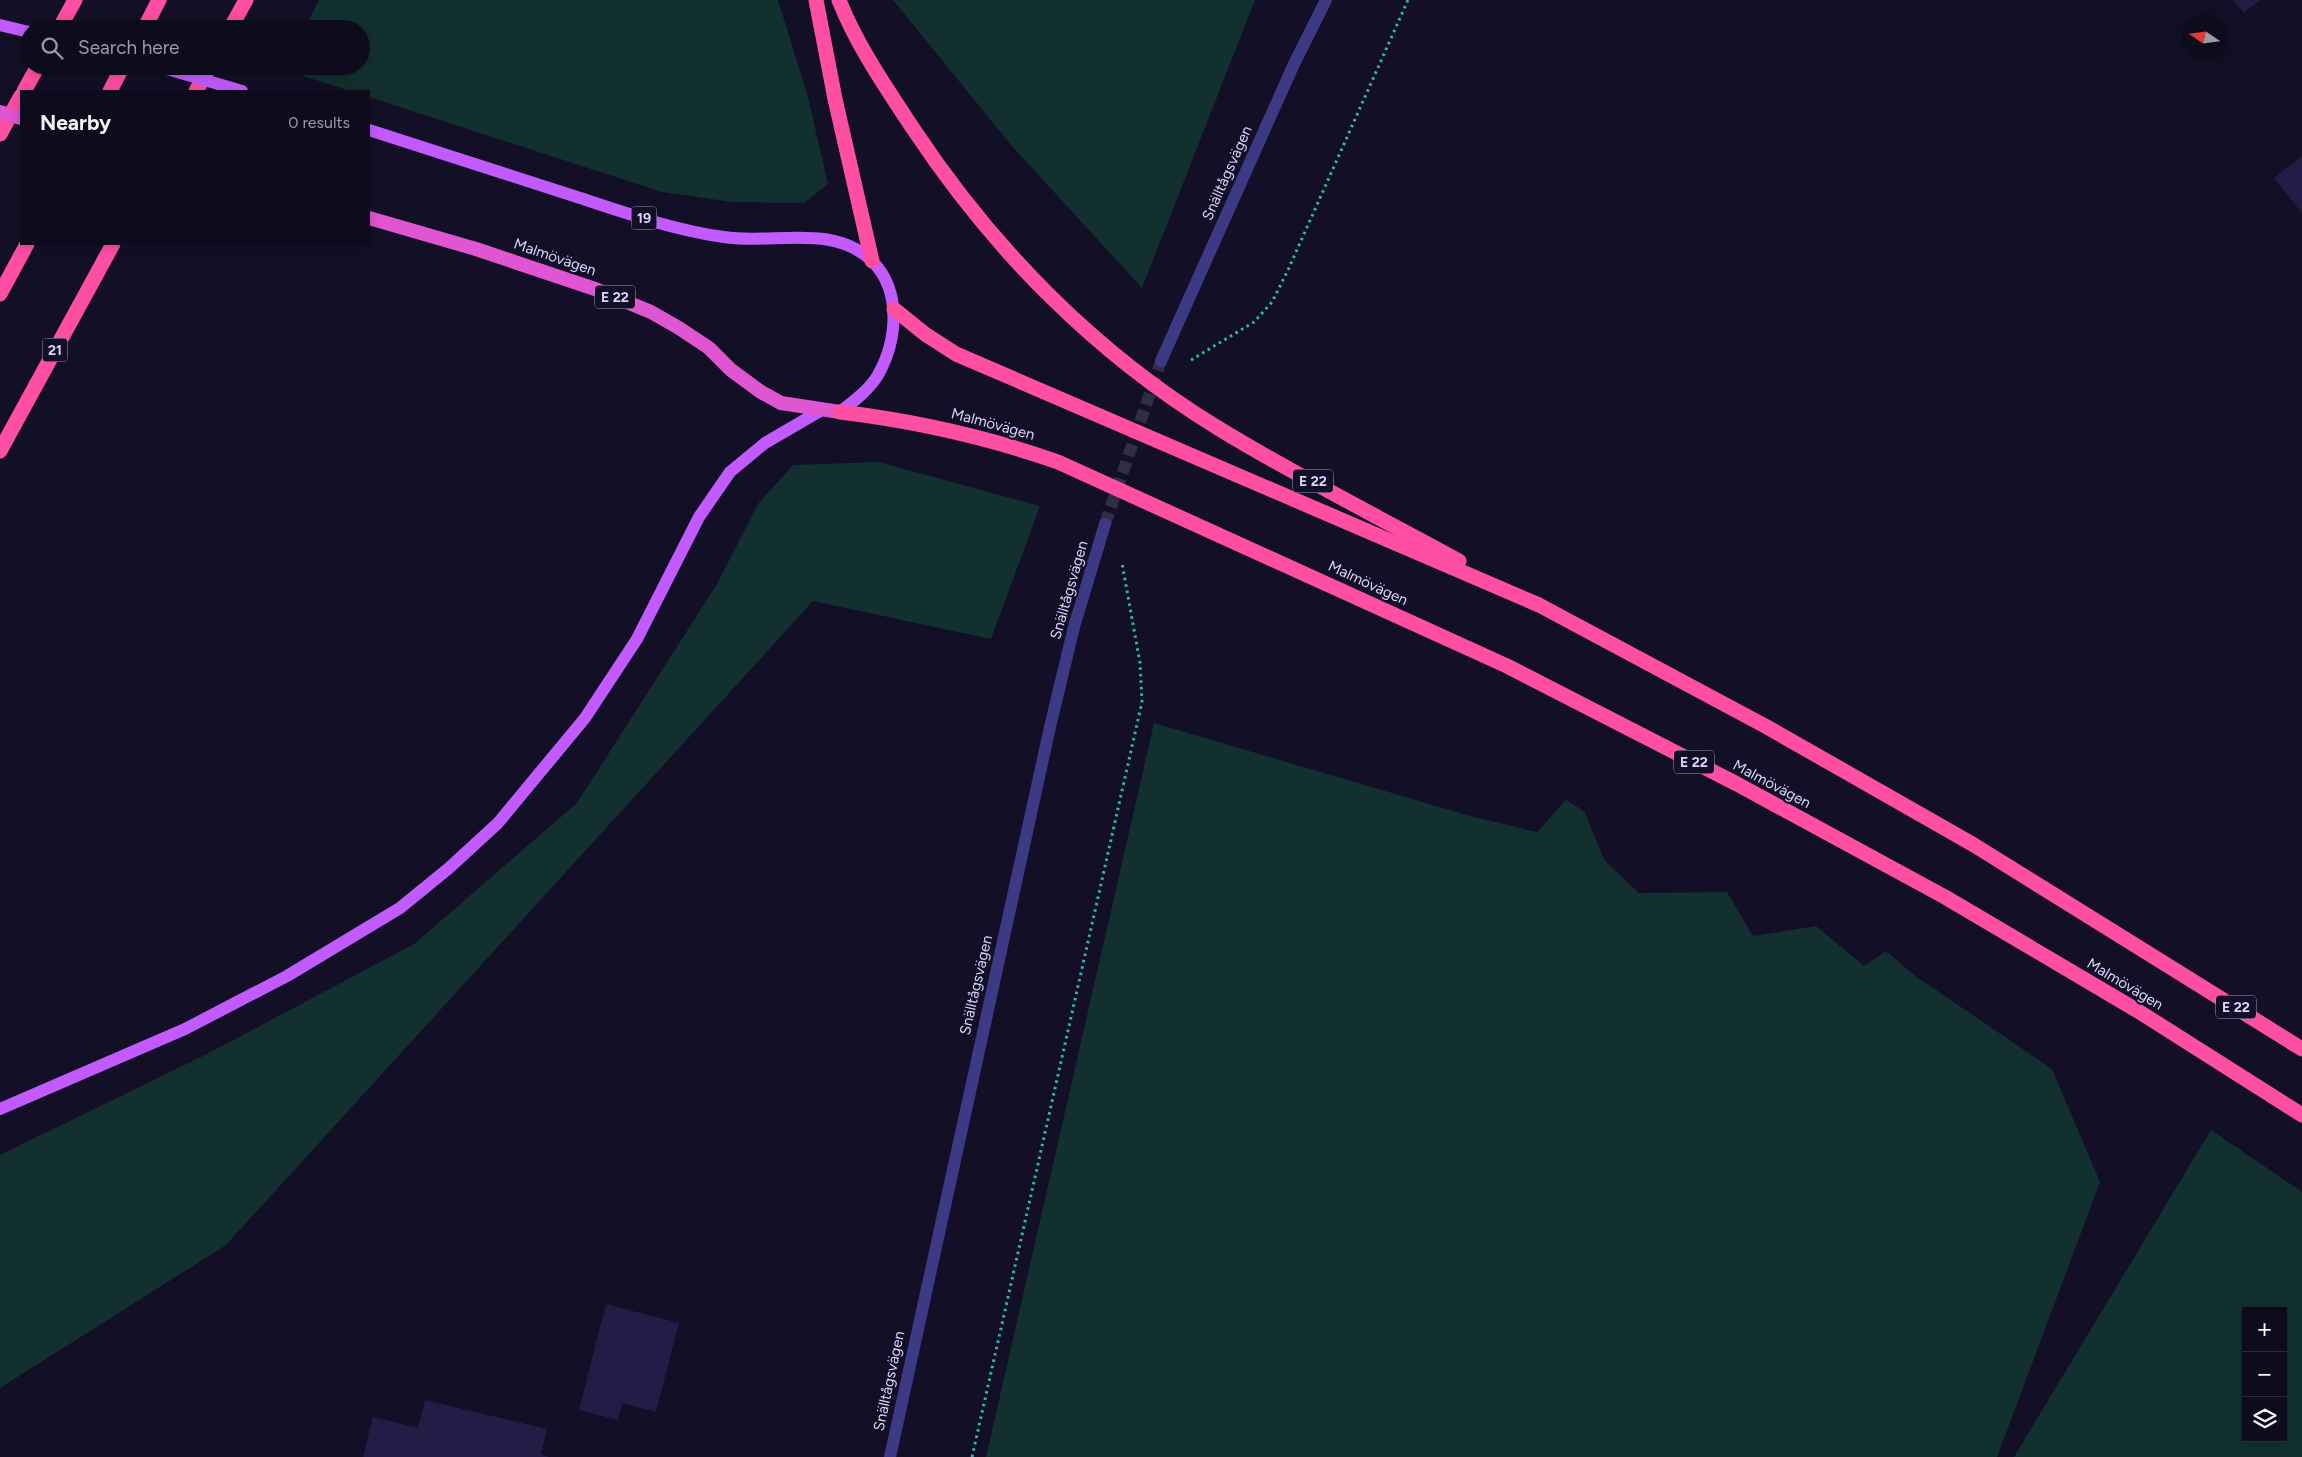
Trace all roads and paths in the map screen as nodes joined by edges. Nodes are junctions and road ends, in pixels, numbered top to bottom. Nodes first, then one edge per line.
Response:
1 (74, 0) edge
2 (159, 0) edge
3 (246, 0) edge
4 (816, 0) edge
5 (839, 0) edge
6 (1326, 0) edge
7 (1408, 0) edge
8 (64, 20) edge
9 (149, 20) edge
10 (235, 20) edge
11 (2, 25) edge
12 (20, 30) edge
13 (33, 75) edge
14 (119, 75) edge
15 (188, 75) edge
16 (205, 75) edge
17 (25, 90) edge
18 (111, 90) edge
19 (197, 90) edge
20 (239, 90) edge
21 (20, 98) edge
22 (0, 112) edge
23 (20, 118) edge
24 (370, 130) edge
25 (0, 134) edge
26 (370, 218) edge
27 (26, 245) edge
28 (113, 245) edge
29 (872, 261) junction
30 (0, 294) edge
31 (894, 308) junction
32 (1161, 360) tunnel mouth
33 (1189, 361) dead end
34 (820, 410) junction
35 (840, 412) junction
36 (0, 451) edge
37 (1105, 524) tunnel mouth
38 (1124, 554) dead end
39 (1539, 605) junction
40 (2302, 1049) edge
41 (0, 1109) edge
42 (2302, 1115) edge
43 (890, 1457) edge
44 (972, 1457) edge

1 - 8 highway
2 - 9 highway
3 - 10 highway
4 - 29 highway
5 - 39 highway, E 22
6 - 32 street, Snälltågsvägen
7 - 33 path
11 - 12 main road
13 - 17 highway
14 - 18 highway
15 - 20 main road, bridge
16 - 19 highway
21 - 25 highway
22 - 23 highway, bridge
24 - 29 main road, 19
26 - 34 highway, Malmövägen / E 22
27 - 30 highway
28 - 36 highway, 21
29 - 31 main road, 19
31 - 35 main road
31 - 39 highway
34 - 35 highway, Malmövägen / E 22
34 - 41 main road
35 - 42 highway, Malmövägen / E 22
37 - 43 street, Snälltågsvägen
38 - 44 path
39 - 40 highway, E 22

